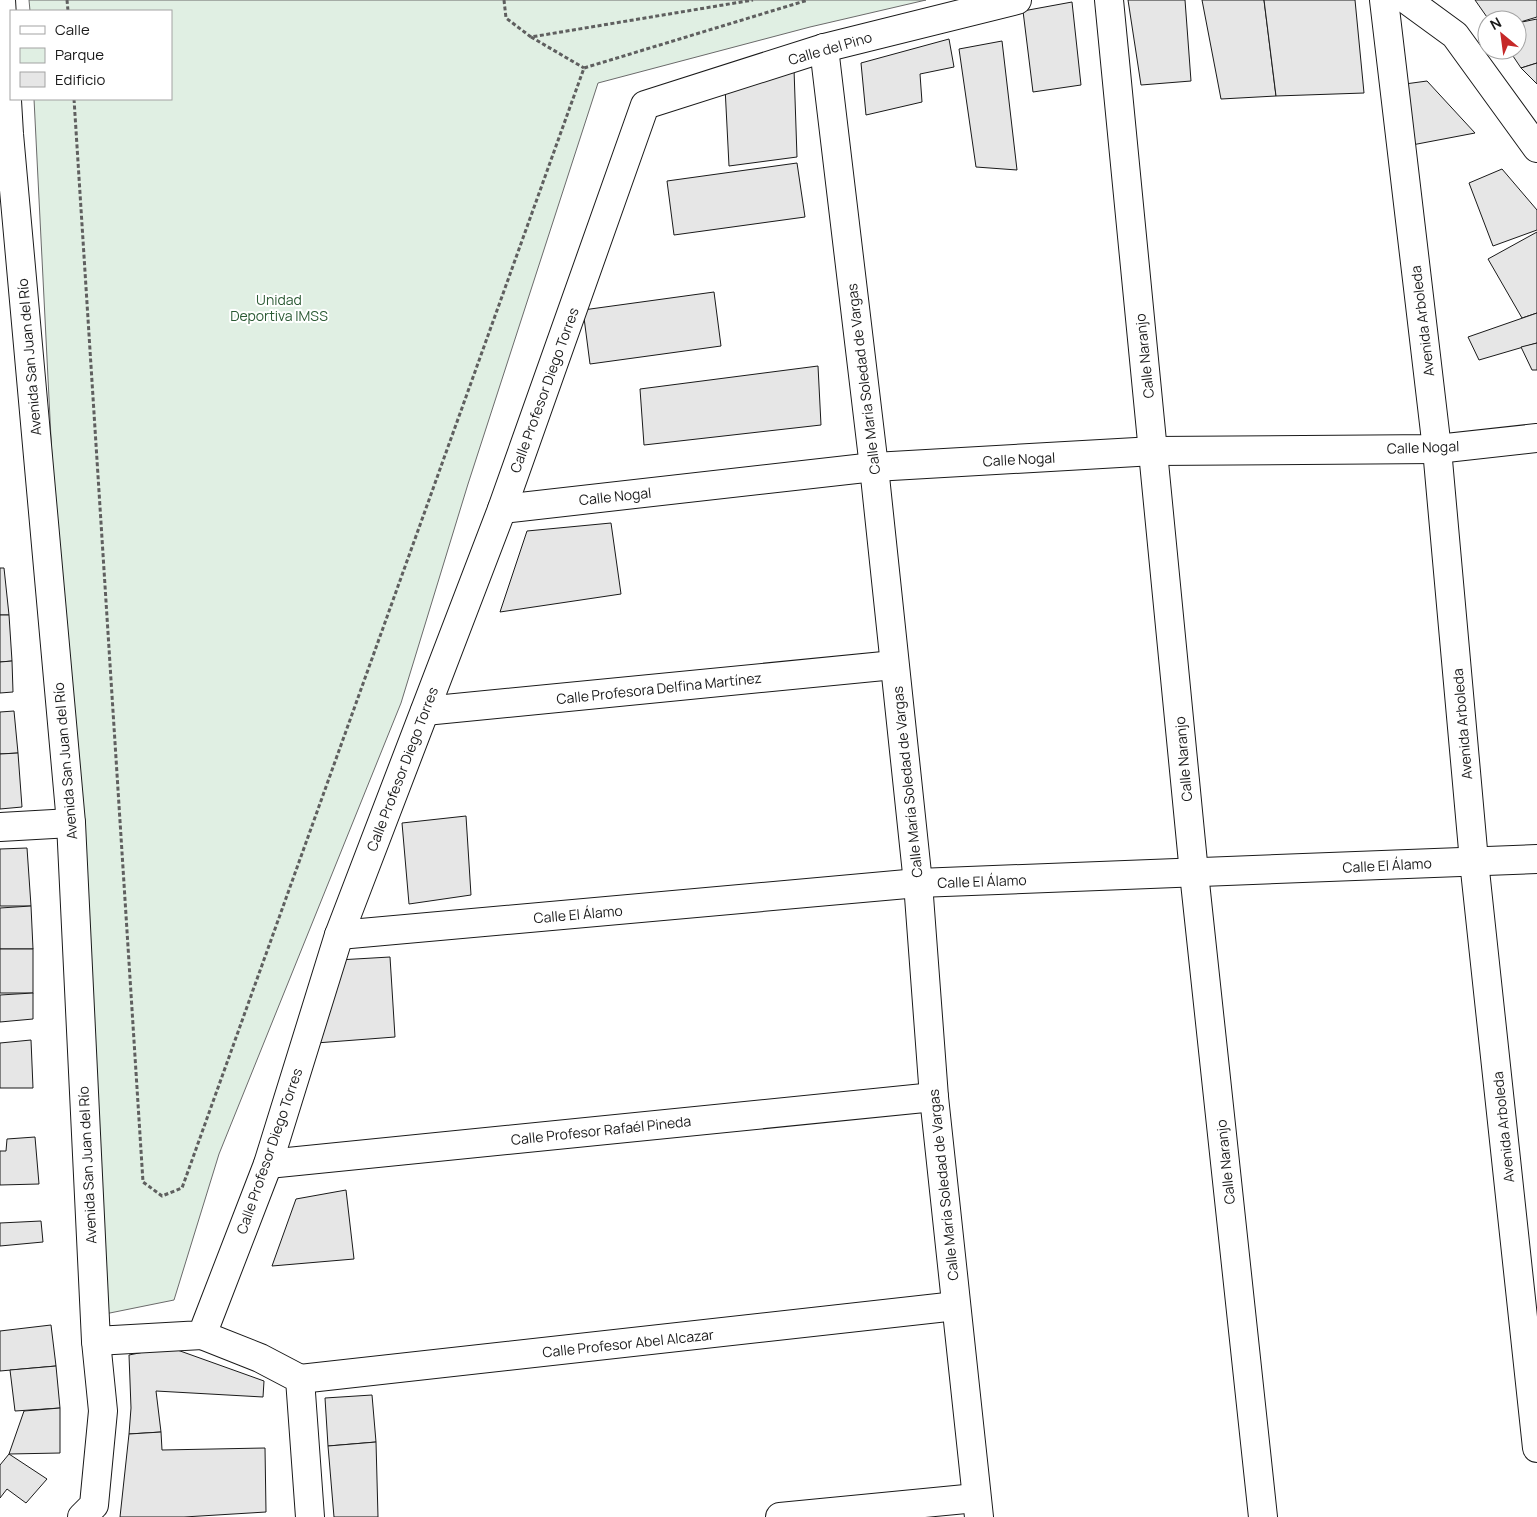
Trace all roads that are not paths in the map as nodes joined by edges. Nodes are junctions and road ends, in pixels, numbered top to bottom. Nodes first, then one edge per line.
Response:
1 (1, 0) edge
2 (1017, 0) edge
3 (1109, 0) edge
4 (1384, 0) edge
5 (1406, 0) edge
6 (824, 48) junction
7 (645, 105) joint
8 (4, 134) edge
9 (1537, 148) edge
10 (1537, 438) edge
11 (1437, 449) junction
12 (1154, 451) junction
13 (874, 467) junction
14 (502, 509) junction
15 (894, 665) junction
16 (425, 711) junction
17 (71, 823) junction
18 (0, 827) edge
19 (1537, 859) edge
20 (1474, 861) junction
21 (1194, 874) junction
22 (918, 883) junction
23 (338, 935) junction
24 (934, 1097) junction
25 (268, 1164) junction
26 (956, 1306) junction
27 (202, 1335) junction
28 (96, 1341) junction
29 (300, 1379) junction
30 (1537, 1448) edge
31 (978, 1507) edge
32 (90, 1513) edge
33 (310, 1517) edge
34 (780, 1517) edge
35 (1263, 1517) edge

1 - 8 street, Avenida San Juan del Río
2 - 6 street, Calle del Pino
3 - 12 street, Calle Naranjo
4 - 11 street, Avenida Arboleda
5 - 9 street
6 - 7 street, Calle del Pino
6 - 13 street, Calle María Soledad de Vargas
7 - 14 street, Calle Profesor Diego Torres
8 - 17 street, Avenida San Juan del Río
10 - 11 street, Calle Nogal
11 - 12 street, Calle Nogal
11 - 20 street, Avenida Arboleda
12 - 13 street, Calle Nogal
12 - 21 street, Calle Naranjo
13 - 14 street, Calle Nogal
13 - 15 street, Calle María Soledad de Vargas
14 - 16 street, Calle Profesor Diego Torres
15 - 16 street, Calle Profesora Delfina Martínez
15 - 22 street, Calle María Soledad de Vargas
16 - 23 street, Calle Profesor Diego Torres
17 - 18 street
17 - 28 street, Avenida San Juan del Río
19 - 20 street, Calle El Álamo
20 - 21 street, Calle El Álamo
20 - 30 street, Avenida Arboleda
21 - 22 street, Calle El Álamo
21 - 35 street, Calle Naranjo
22 - 23 street, Calle El Álamo
22 - 24 street, Calle María Soledad de Vargas
23 - 25 street, Calle Profesor Diego Torres
24 - 25 street, Calle Profesor Rafaél Pineda
24 - 26 street, Calle María Soledad de Vargas
25 - 27 street, Calle Profesor Diego Torres
26 - 29 street, Calle Profesor Abel Alcazar
26 - 31 street, Calle María Soledad de Vargas
27 - 28 street
27 - 29 street
28 - 32 street, Avenida San Juan del Río
29 - 33 street
31 - 34 street

